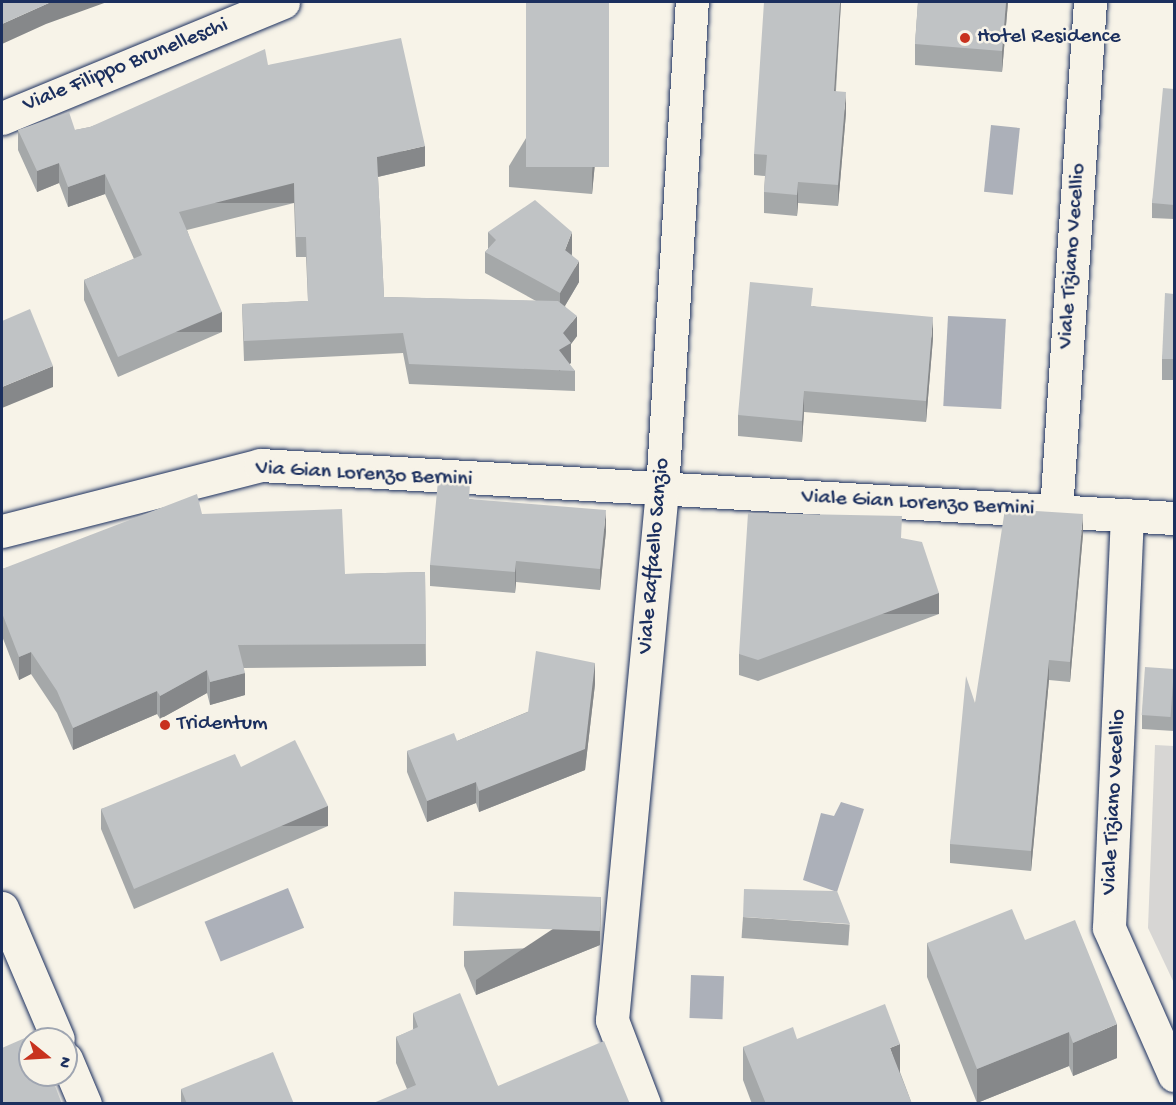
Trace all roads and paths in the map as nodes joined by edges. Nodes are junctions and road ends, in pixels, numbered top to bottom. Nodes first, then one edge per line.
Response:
1 (283, 2) edge
2 (692, 2) edge
3 (1090, 2) edge
4 (2, 118) edge
5 (662, 490) junction
6 (1056, 511) junction
7 (1127, 515) junction
8 (1174, 518) edge
9 (2, 531) edge
10 (2, 908) edge
11 (53, 1027) edge
12 (1174, 1075) edge
13 (78, 1087) edge
14 (85, 1104) edge
15 (644, 1104) edge

1 - 4 street, Viale Filippo Brunelleschi
2 - 5 street, Viale Raffaello Sanzio
3 - 6 street, Viale Tiziano Vecellio
5 - 6 street, Viale Gian Lorenzo Bernini
5 - 9 street, Via Gian Lorenzo Bernini
5 - 15 street, Viale Raffaello Sanzio
6 - 7 street, Viale Gian Lorenzo Bernini
7 - 8 street, Viale Gian Lorenzo Bernini
7 - 12 street, Viale Tiziano Vecellio
10 - 11 street
13 - 14 street

